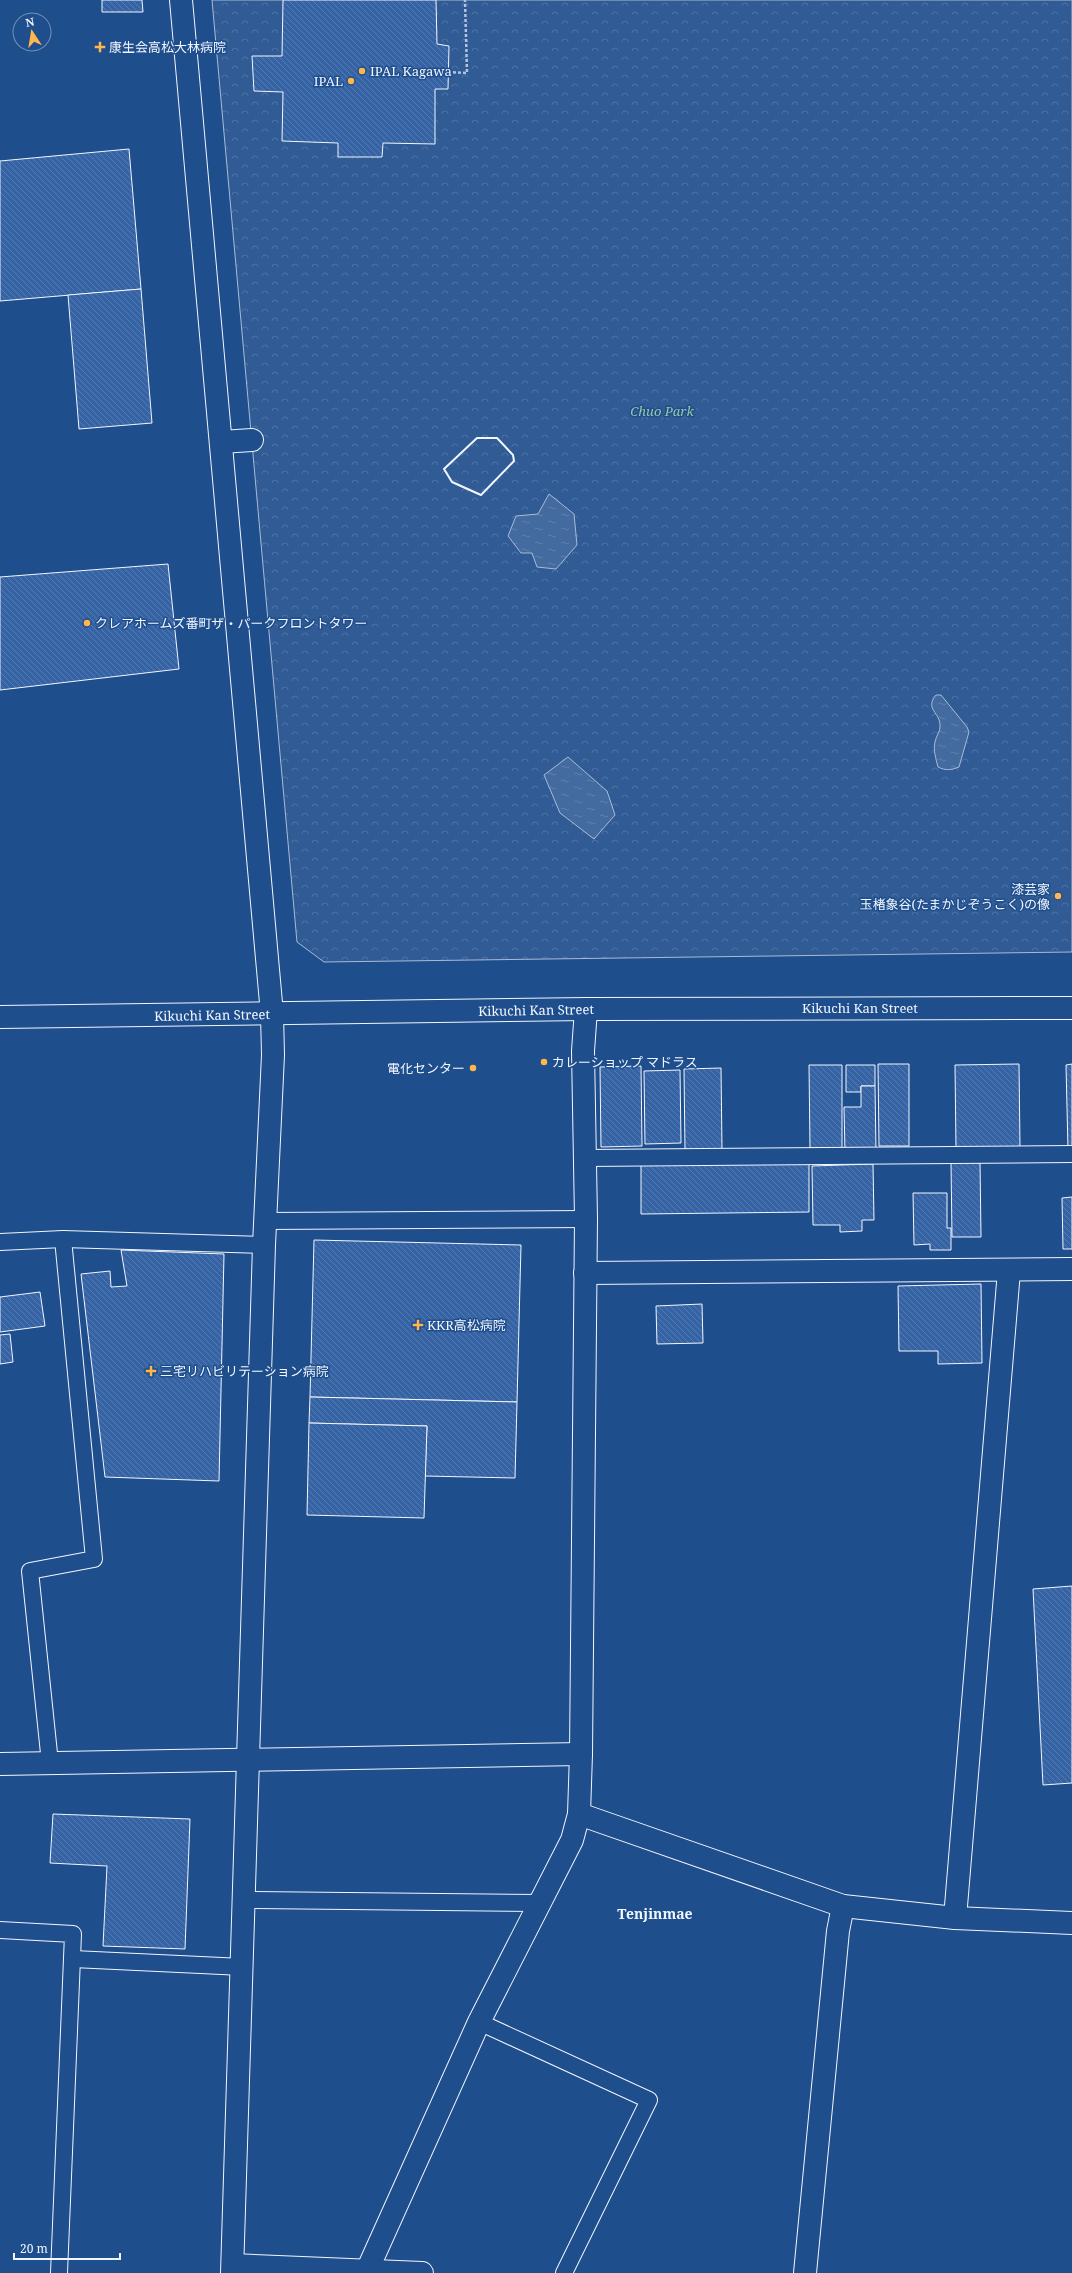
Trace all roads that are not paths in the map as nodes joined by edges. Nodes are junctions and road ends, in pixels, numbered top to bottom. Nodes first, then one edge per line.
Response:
1 (181, 0) edge
2 (252, 440) dead end
3 (220, 442) junction
4 (1072, 1008) edge
5 (586, 1009) junction
6 (272, 1014) junction
7 (0, 1017) edge
8 (1072, 1154) edge
9 (585, 1158) junction
10 (586, 1219) junction
11 (266, 1221) junction
12 (63, 1239) junction
13 (0, 1242) edge
14 (264, 1245) junction
15 (1072, 1269) edge
16 (1009, 1271) junction
17 (585, 1273) junction
18 (581, 1754) junction
19 (248, 1760) junction
20 (50, 1763) junction
21 (0, 1764) edge
22 (579, 1814) junction
23 (245, 1900) junction
24 (542, 1903) junction
25 (843, 1906) junction
26 (955, 1918) junction
27 (1072, 1923) edge
28 (0, 1930) edge
29 (73, 1959) junction
30 (243, 1967) junction
31 (480, 2022) junction
32 (232, 2269) edge
33 (366, 2272) edge
34 (59, 2273) edge
35 (422, 2273) edge
36 (564, 2273) edge
37 (805, 2273) edge

1 - 3 street
2 - 3 street
3 - 6 street
4 - 5 street, Kikuchi Kan Street
5 - 6 street, Kikuchi Kan Street
5 - 9 street
6 - 7 street, Kikuchi Kan Street
6 - 11 street
8 - 9 lane
9 - 10 street
10 - 11 lane
10 - 17 street
11 - 14 street
12 - 13 lane
12 - 14 lane
12 - 20 lane
14 - 19 street
15 - 16 street
16 - 17 street
16 - 26 street
17 - 18 street
18 - 19 street
18 - 22 street
19 - 20 street
19 - 23 street
20 - 21 street
22 - 24 street
22 - 25 street
23 - 24 lane
23 - 30 street
24 - 31 street
25 - 26 street
25 - 37 street
26 - 27 street
28 - 29 lane
29 - 30 lane
29 - 34 lane
30 - 32 street
31 - 33 street
31 - 36 lane
32 - 33 street
33 - 35 street

